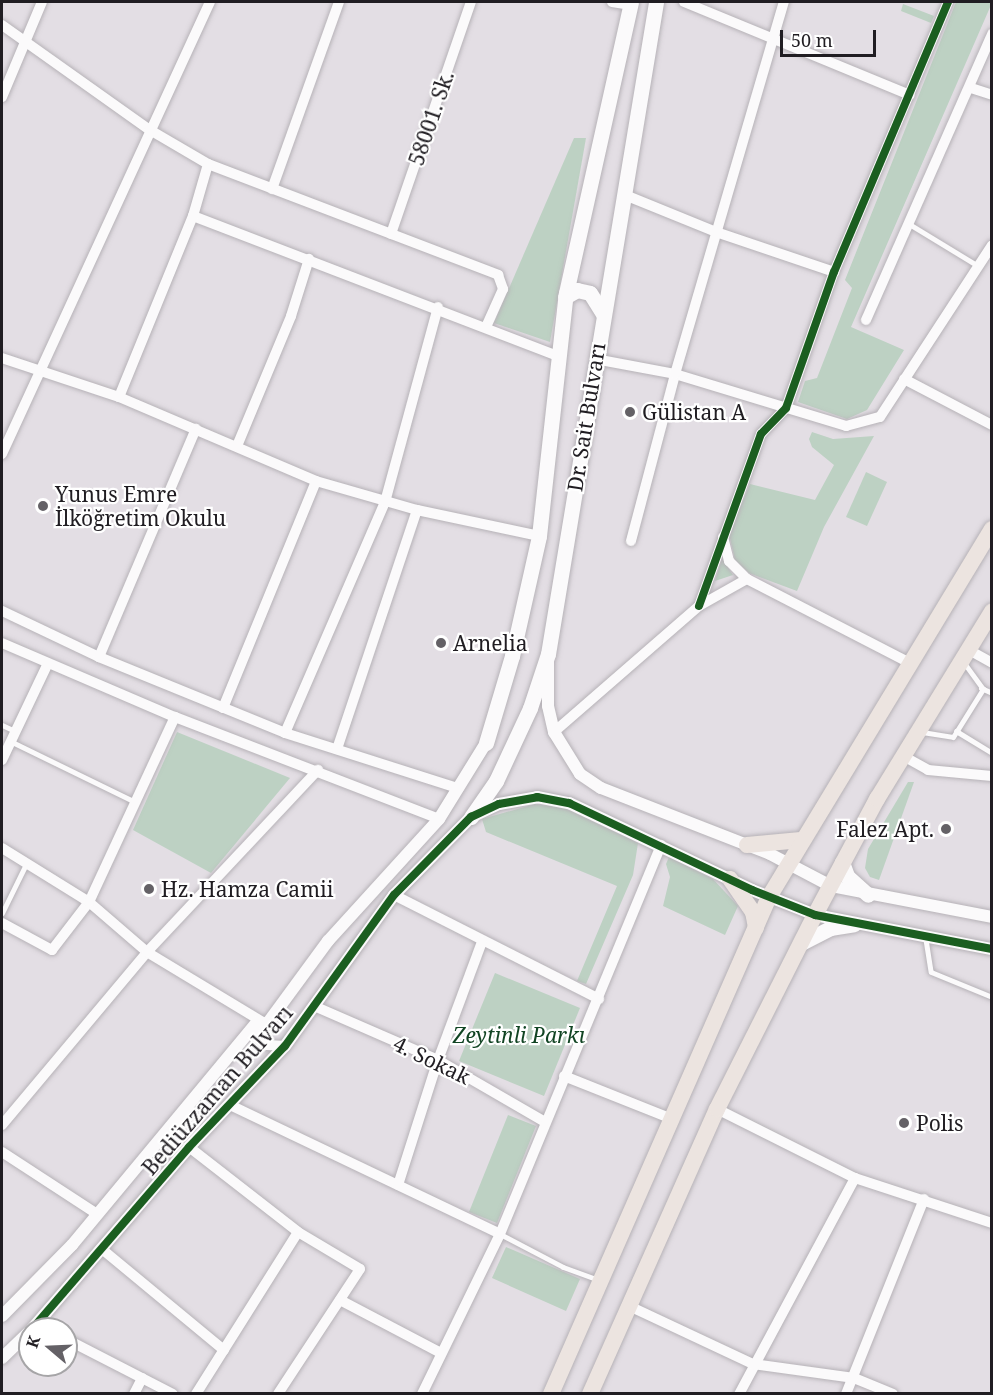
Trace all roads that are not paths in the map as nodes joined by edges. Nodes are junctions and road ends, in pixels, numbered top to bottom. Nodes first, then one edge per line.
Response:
1 (42, 2) edge
2 (210, 2) edge
3 (339, 2) edge
4 (471, 2) edge
5 (612, 2) edge
6 (656, 2) edge
7 (684, 2) edge
8 (784, 2) edge
9 (948, 2) edge
10 (630, 3) edge
11 (2, 25) edge
12 (992, 34) edge
13 (771, 41) junction
14 (26, 43) junction
15 (971, 88) junction
16 (992, 94) edge
17 (910, 95) junction
18 (2, 97) edge
19 (150, 130) junction
20 (208, 165) junction
21 (273, 189) junction
22 (625, 195) junction
23 (194, 216) junction
24 (909, 224) junction
25 (716, 232) junction
26 (391, 234) junction
27 (992, 245) edge
28 (309, 259) junction
29 (984, 263) edge
30 (834, 272) junction
31 (566, 297) junction
32 (438, 307) junction
33 (603, 314) junction
34 (866, 320) dead end
35 (486, 327) junction
36 (2, 357) edge
37 (560, 357) junction
38 (595, 359) junction
39 (42, 371) junction
40 (675, 374) junction
41 (904, 379) junction
42 (119, 397) junction
43 (786, 408) junction
44 (992, 425) edge
45 (196, 429) junction
46 (237, 446) junction
47 (2, 454) edge
48 (316, 481) junction
49 (385, 502) junction
50 (417, 510) junction
51 (992, 529) edge
52 (539, 536) junction
53 (723, 537) junction
54 (631, 541) dead end
55 (747, 579) junction
56 (699, 606) junction
57 (2, 611) edge
58 (992, 611) edge
59 (2, 643) edge
60 (548, 654) junction
61 (966, 656) junction
62 (99, 657) junction
63 (48, 663) junction
64 (992, 663) edge
65 (912, 664) junction
66 (981, 687) junction
67 (992, 693) edge
68 (223, 708) junction
69 (175, 717) junction
70 (2, 725) edge
71 (956, 731) junction
72 (285, 732) junction
73 (554, 732) junction
74 (920, 732) junction
75 (13, 736) junction
76 (486, 743) joint
77 (337, 749) junction
78 (992, 753) edge
79 (905, 757) junction
80 (2, 760) edge
81 (318, 770) junction
82 (992, 776) edge
83 (457, 788) junction
84 (137, 803) junction
85 (471, 817) junction
86 (439, 819) junction
87 (801, 840) junction
88 (661, 845) junction
89 (747, 845) junction
90 (2, 848) edge
91 (842, 862) junction
92 (26, 863) junction
93 (787, 863) junction
94 (730, 879) junction
95 (831, 886) junction
96 (393, 895) junction
97 (868, 895) junction
98 (769, 897) junction
99 (89, 902) junction
100 (2, 914) edge
101 (815, 915) junction
102 (992, 917) edge
103 (2, 922) edge
104 (854, 924) junction
105 (756, 928) junction
106 (925, 935) junction
107 (482, 942) junction
108 (801, 944) junction
109 (992, 949) edge
110 (147, 952) junction
111 (992, 997) edge
112 (598, 999) junction
113 (314, 1006) junction
114 (262, 1023) junction
115 (285, 1046) junction
116 (438, 1060) junction
117 (564, 1076) junction
118 (230, 1105) junction
119 (717, 1109) junction
120 (672, 1119) junction
121 (545, 1122) junction
122 (2, 1125) edge
123 (189, 1147) junction
124 (2, 1152) edge
125 (855, 1178) junction
126 (398, 1185) junction
127 (924, 1199) junction
128 (97, 1214) junction
129 (992, 1223) edge
130 (298, 1232) junction
131 (500, 1234) junction
132 (103, 1250) junction
133 (599, 1280) junction
134 (339, 1300) junction
135 (627, 1305) junction
136 (2, 1316) edge
137 (45, 1317) edge
138 (18, 1344) edge
139 (78, 1345) edge
140 (225, 1350) junction
141 (441, 1353) junction
142 (2, 1358) edge
143 (753, 1364) junction
144 (142, 1378) junction
145 (854, 1378) junction
146 (134, 1394) edge
147 (173, 1394) edge
148 (196, 1394) edge
149 (278, 1394) edge
150 (422, 1394) edge
151 (551, 1394) edge
152 (590, 1394) edge
153 (739, 1394) edge
154 (846, 1394) edge
155 (893, 1394) edge

1 - 14 street
2 - 19 street
3 - 21 street
4 - 26 street, 58001. Sk.
5 - 10 street
6 - 22 main road, Dr. Sait Bulvarı
7 - 13 street
8 - 13 street
9 - 17 street
10 - 31 main road, Dr. Sait Bulvarı
11 - 14 street
12 - 15 street
13 - 17 street
13 - 25 street
14 - 18 street
14 - 19 street
15 - 16 street
15 - 24 street
17 - 30 street
19 - 20 street
19 - 39 street
20 - 21 street
20 - 23 street
21 - 26 street
22 - 25 street
22 - 33 main road, Dr. Sait Bulvarı
23 - 28 street
23 - 42 street
24 - 29 lane
24 - 34 street
25 - 30 street
25 - 40 street
26 - 35 street
27 - 29 street
28 - 32 street
28 - 46 street
29 - 41 street
30 - 43 street
31 - 33 main road
31 - 37 main road, Dr. Sait Bulvarı
32 - 35 street
32 - 49 street
33 - 38 main road, Dr. Sait Bulvarı
35 - 37 street
36 - 39 street
37 - 52 main road, Dr. Sait Bulvarı
38 - 40 street
38 - 60 main road, Dr. Sait Bulvarı
39 - 42 street
39 - 47 street
40 - 43 street
40 - 54 street
41 - 43 street
41 - 44 street
42 - 45 street
43 - 53 street
45 - 46 street
45 - 62 street
46 - 48 street
48 - 49 street
48 - 68 street
49 - 50 street
49 - 72 street
50 - 52 street
50 - 77 street
51 - 65 main road
52 - 76 main road, Dr. Sait Bulvarı
53 - 55 street
53 - 56 street
55 - 56 street
55 - 65 street
56 - 73 street
57 - 62 street
58 - 61 main road
59 - 63 street
60 - 73 street
60 - 85 main road, Dr. Sait Bulvarı
61 - 64 street
61 - 66 lane
61 - 74 main road
62 - 68 street
63 - 69 street
63 - 75 street
65 - 87 main road
66 - 67 lane
66 - 71 lane
68 - 72 street
69 - 81 street
69 - 84 street
70 - 75 lane
71 - 74 lane
71 - 78 lane
72 - 77 street
73 - 89 street
74 - 79 main road
75 - 80 street
75 - 84 lane
76 - 83 street, Bediüzzaman Bulvarı
77 - 83 street
79 - 82 street
79 - 91 main road
81 - 86 street
81 - 110 street
83 - 86 street, Bediüzzaman Bulvarı
84 - 99 street
85 - 88 street
85 - 96 street, Bediüzzaman Bulvarı
86 - 114 street, Bediüzzaman Bulvarı
87 - 89 main road
87 - 93 main road
88 - 94 street
88 - 112 street
89 - 93 street
90 - 92 street
91 - 95 main road
91 - 97 main road
92 - 99 street
92 - 100 lane
93 - 95 street
93 - 98 main road
94 - 98 street
94 - 105 main road
95 - 97 street
95 - 101 main road
96 - 107 street
96 - 113 street, Bediüzzaman Bulvarı
97 - 102 street
98 - 101 street
98 - 105 main road
99 - 103 street
99 - 110 street
101 - 104 street
101 - 108 main road
104 - 106 street
104 - 108 main road
105 - 120 main road
106 - 109 street
106 - 111 lane
107 - 112 street
107 - 116 street
108 - 119 main road
110 - 114 street
110 - 122 street
112 - 117 street
113 - 115 street, Bediüzzaman Bulvarı
113 - 116 street, 4. Sokak
114 - 115 street
114 - 128 street, Bediüzzaman Bulvarı
115 - 118 street, Bediüzzaman Bulvarı
116 - 121 street, 4. Sokak
116 - 126 street
117 - 120 street
117 - 121 street
118 - 123 street, Bediüzzaman Bulvarı
118 - 126 street
119 - 125 street
119 - 135 main road
120 - 133 main road
121 - 131 street
123 - 130 street
123 - 132 street, Bediüzzaman Bulvarı
124 - 128 street
125 - 127 street
125 - 143 street
126 - 131 street
127 - 129 street
127 - 145 street
128 - 136 street, Bediüzzaman Bulvarı
130 - 134 street
130 - 140 street
131 - 133 lane
131 - 141 street
132 - 137 street, Bediüzzaman Bulvarı
132 - 140 street
133 - 151 main road
134 - 141 street
134 - 149 street
135 - 143 street
135 - 152 main road
138 - 142 street, Bediüzzaman Bulvarı
139 - 144 street
140 - 148 street
141 - 150 street
143 - 145 street
143 - 153 street
144 - 146 street
144 - 147 street
145 - 154 street
145 - 155 street

